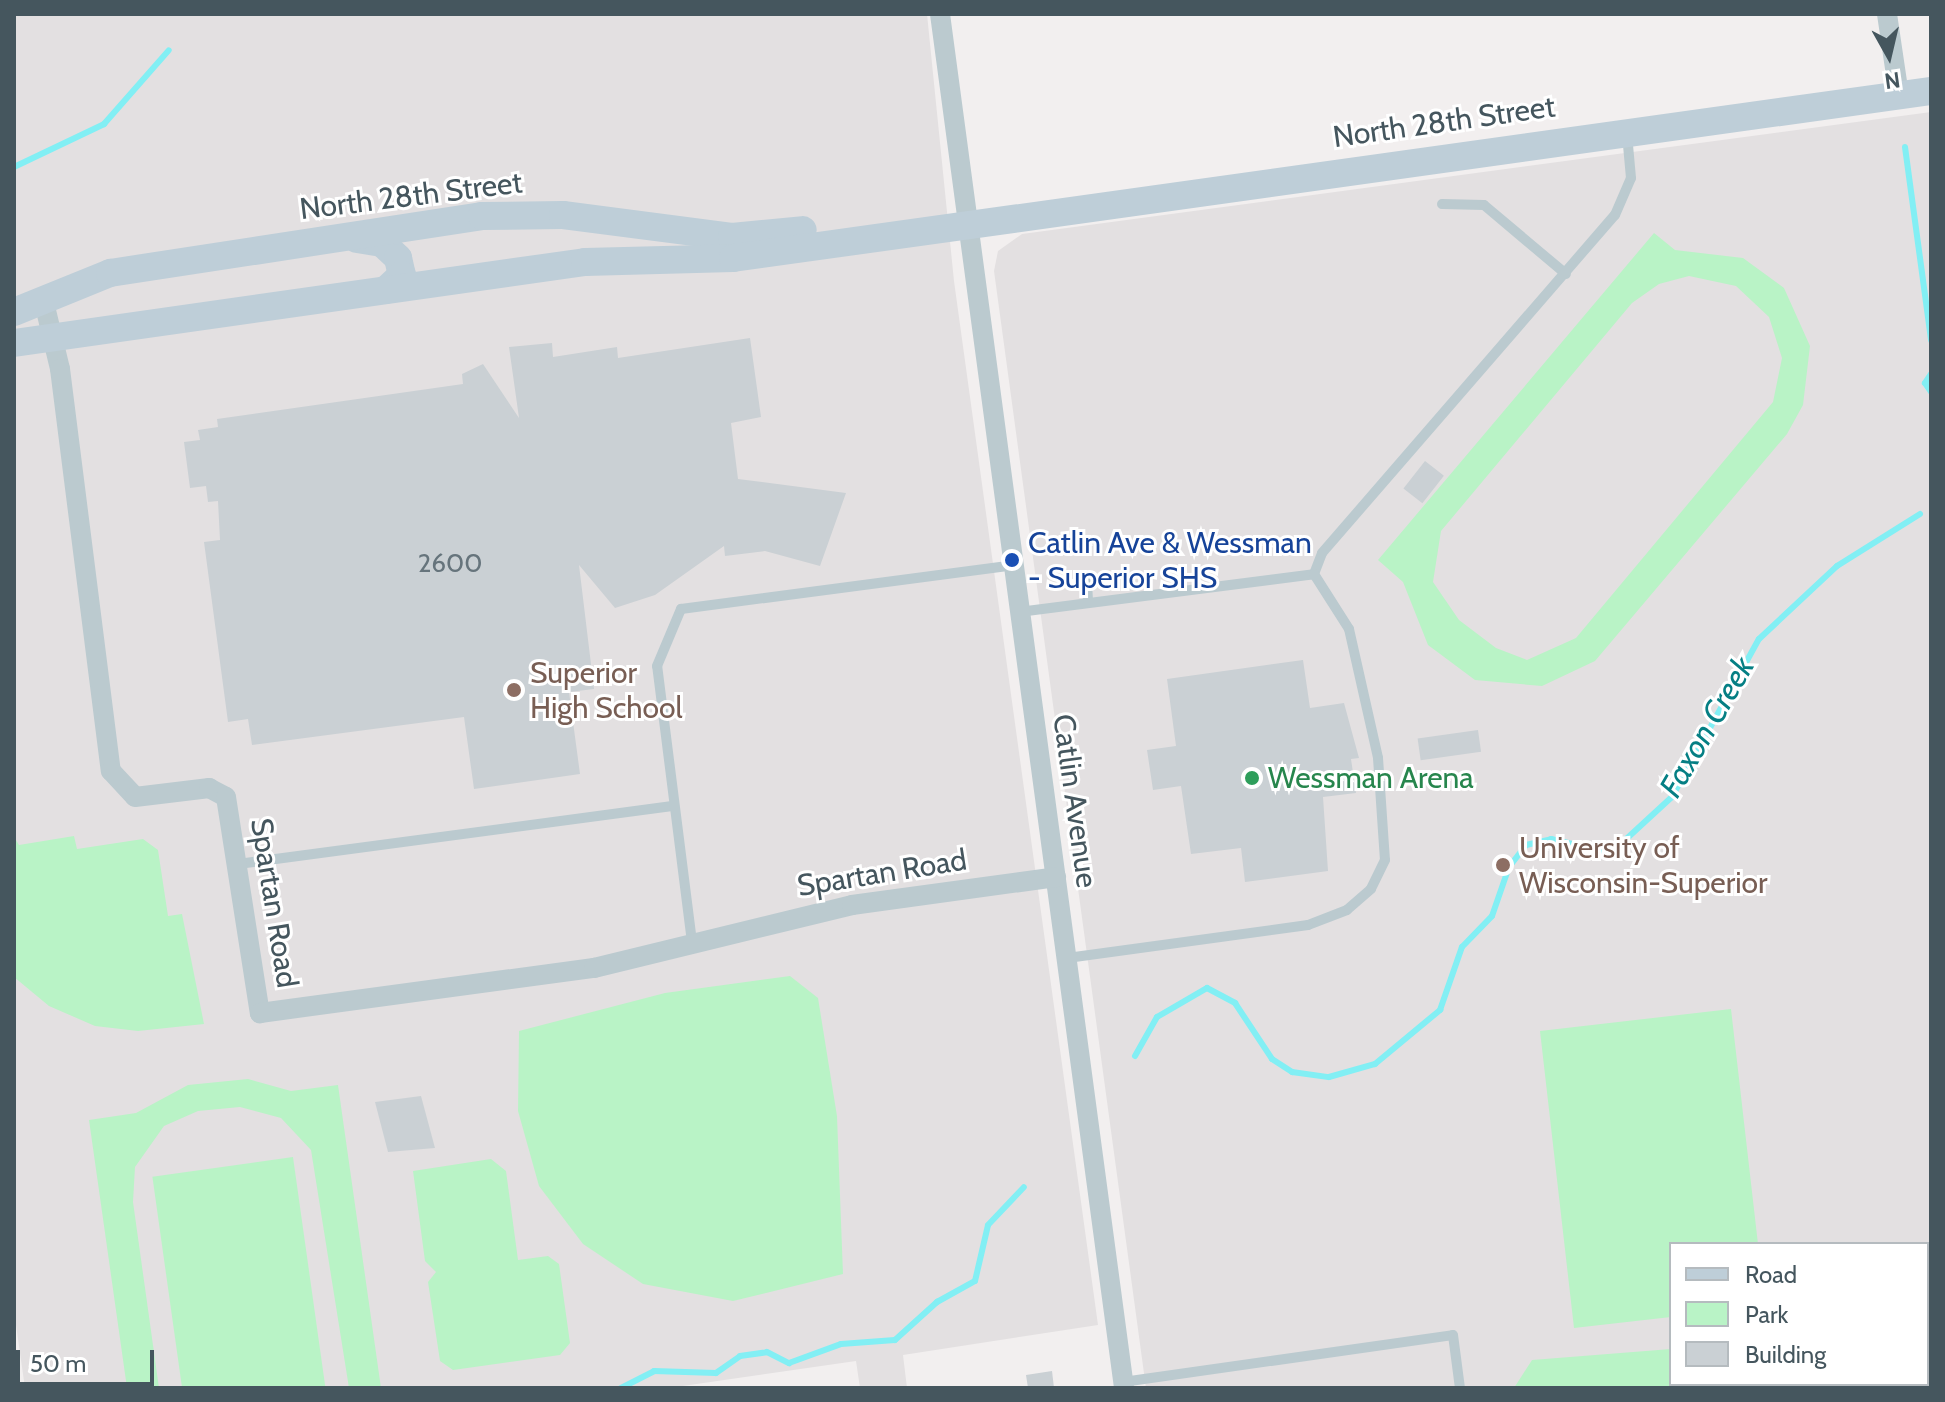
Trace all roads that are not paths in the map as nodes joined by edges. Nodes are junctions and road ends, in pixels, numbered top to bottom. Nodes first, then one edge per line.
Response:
1 (940, 14) edge
2 (1887, 14) edge
3 (1931, 91) edge
4 (1899, 95) junction
5 (1627, 132) junction
6 (1442, 204) dead end
7 (966, 223) junction
8 (336, 238) junction
9 (1566, 274) junction
10 (386, 290) junction
11 (43, 298) junction
12 (14, 312) edge
13 (53, 337) junction
14 (14, 343) edge
15 (1013, 565) junction
16 (1314, 574) junction
17 (1087, 582) dead end
18 (1088, 602) junction
19 (1019, 612) junction
20 (674, 806) junction
21 (238, 864) junction
22 (1056, 877) junction
23 (692, 942) junction
24 (1067, 958) junction
25 (1124, 1385) edge
26 (1460, 1388) edge

1 - 7 street, Catlin Avenue
2 - 4 street
3 - 4 main road, North 28th Street
4 - 5 main road, North 28th Street
5 - 7 main road, North 28th Street
5 - 9 lane
6 - 9 lane
7 - 8 main road, North 28th Street
7 - 10 main road, North 28th Street
7 - 15 street, Catlin Avenue
8 - 10 main road
8 - 11 main road, North 28th Street
9 - 16 lane
10 - 13 main road, North 28th Street
11 - 12 main road, North 28th Street
11 - 13 street, Spartan Road
13 - 14 main road, North 28th Street
13 - 21 street, Spartan Road
15 - 19 street, Catlin Avenue
15 - 20 lane
16 - 18 lane
16 - 24 lane
17 - 18 lane
18 - 19 lane
19 - 22 street, Catlin Avenue
20 - 21 lane
20 - 23 lane
21 - 23 street, Spartan Road
22 - 23 street, Spartan Road
22 - 24 street, Catlin Avenue
24 - 25 street, Catlin Avenue
25 - 26 lane

